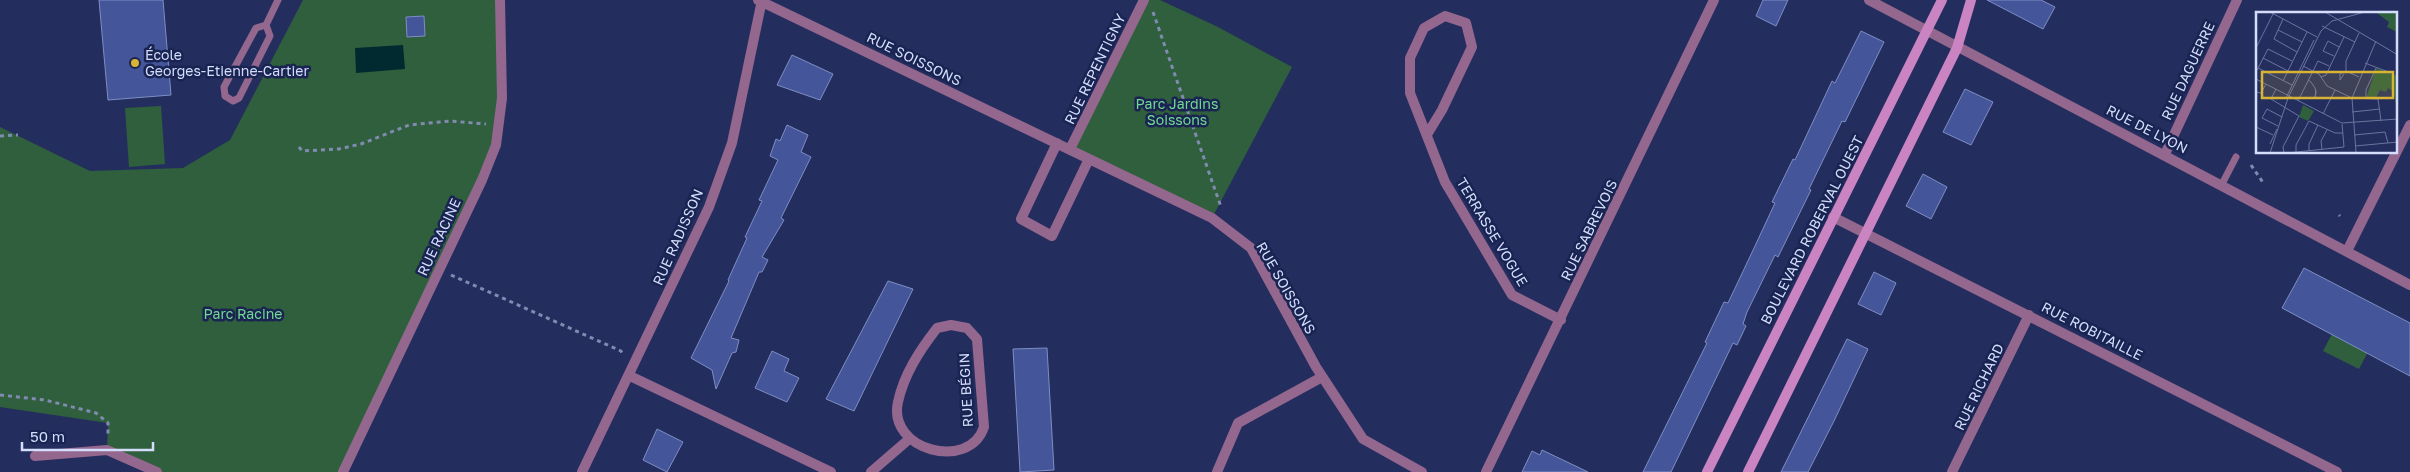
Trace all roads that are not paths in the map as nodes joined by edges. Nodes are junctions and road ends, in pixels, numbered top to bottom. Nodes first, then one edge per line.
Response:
1 (278, 0) edge
2 (500, 0) edge
3 (761, 0) edge
4 (1144, 0) edge
5 (1714, 0) edge
6 (1869, 0) edge
7 (1942, 0) edge
8 (1972, 0) edge
9 (2237, 0) edge
10 (266, 25) junction
11 (1928, 31) junction
12 (1957, 48) junction
13 (2410, 125) edge
14 (1428, 133) junction
15 (1057, 143) junction
16 (1070, 149) junction
17 (2398, 149) edge
18 (2165, 154) junction
19 (2396, 154) edge
20 (2236, 157) dead end
21 (1089, 159) junction
22 (2222, 184) junction
23 (1833, 217) junction
24 (1866, 234) junction
25 (2347, 251) junction
26 (2410, 285) edge
27 (2029, 315) junction
28 (1561, 320) junction
29 (630, 376) junction
30 (1322, 377) junction
31 (908, 440) junction
32 (35, 456) dead end
33 (156, 472) edge
34 (343, 472) edge
35 (582, 472) edge
36 (831, 472) edge
37 (870, 472) edge
38 (1217, 472) edge
39 (1422, 472) edge
40 (1486, 472) edge
41 (1707, 472) edge
42 (1748, 472) edge
43 (1952, 472) edge
44 (2337, 472) edge

1 - 10 lane
2 - 34 street, RUE RACINE
3 - 15 street, RUE SOISSONS
3 - 29 street, RUE RADISSON
4 - 16 street, RUE REPENTIGNY
5 - 28 street, RUE SABREVOIS
6 - 11 street, RUE DE LYON
7 - 11 street, BOULEVARD ROBERVAL OUEST
8 - 12 street
9 - 18 street, RUE DAGUERRE
10 - 10 lane
11 - 12 street, RUE DE LYON
11 - 23 street, BOULEVARD ROBERVAL OUEST
12 - 18 street, RUE DE LYON
12 - 24 street
13 - 17 street
14 - 14 street, TERRASSE VOGUE
14 - 28 street, TERRASSE VOGUE
15 - 16 street, RUE SOISSONS
15 - 21 street
16 - 21 street, RUE SOISSONS
18 - 22 street, RUE DE LYON
19 - 25 street
20 - 22 lane
21 - 30 street, RUE SOISSONS
22 - 25 street, RUE DE LYON
23 - 24 street, RUE ROBITAILLE
23 - 41 street, BOULEVARD ROBERVAL OUEST
24 - 27 street, RUE ROBITAILLE
24 - 42 street
25 - 26 street, RUE DE LYON
27 - 43 street, RUE RICHARD
27 - 44 street, RUE ROBITAILLE
28 - 40 street, RUE SABREVOIS
29 - 35 street, RUE RADISSON
29 - 36 street
30 - 38 street
30 - 39 street, RUE SOISSONS
31 - 31 street, RUE BÉGIN
31 - 37 street
32 - 33 street

